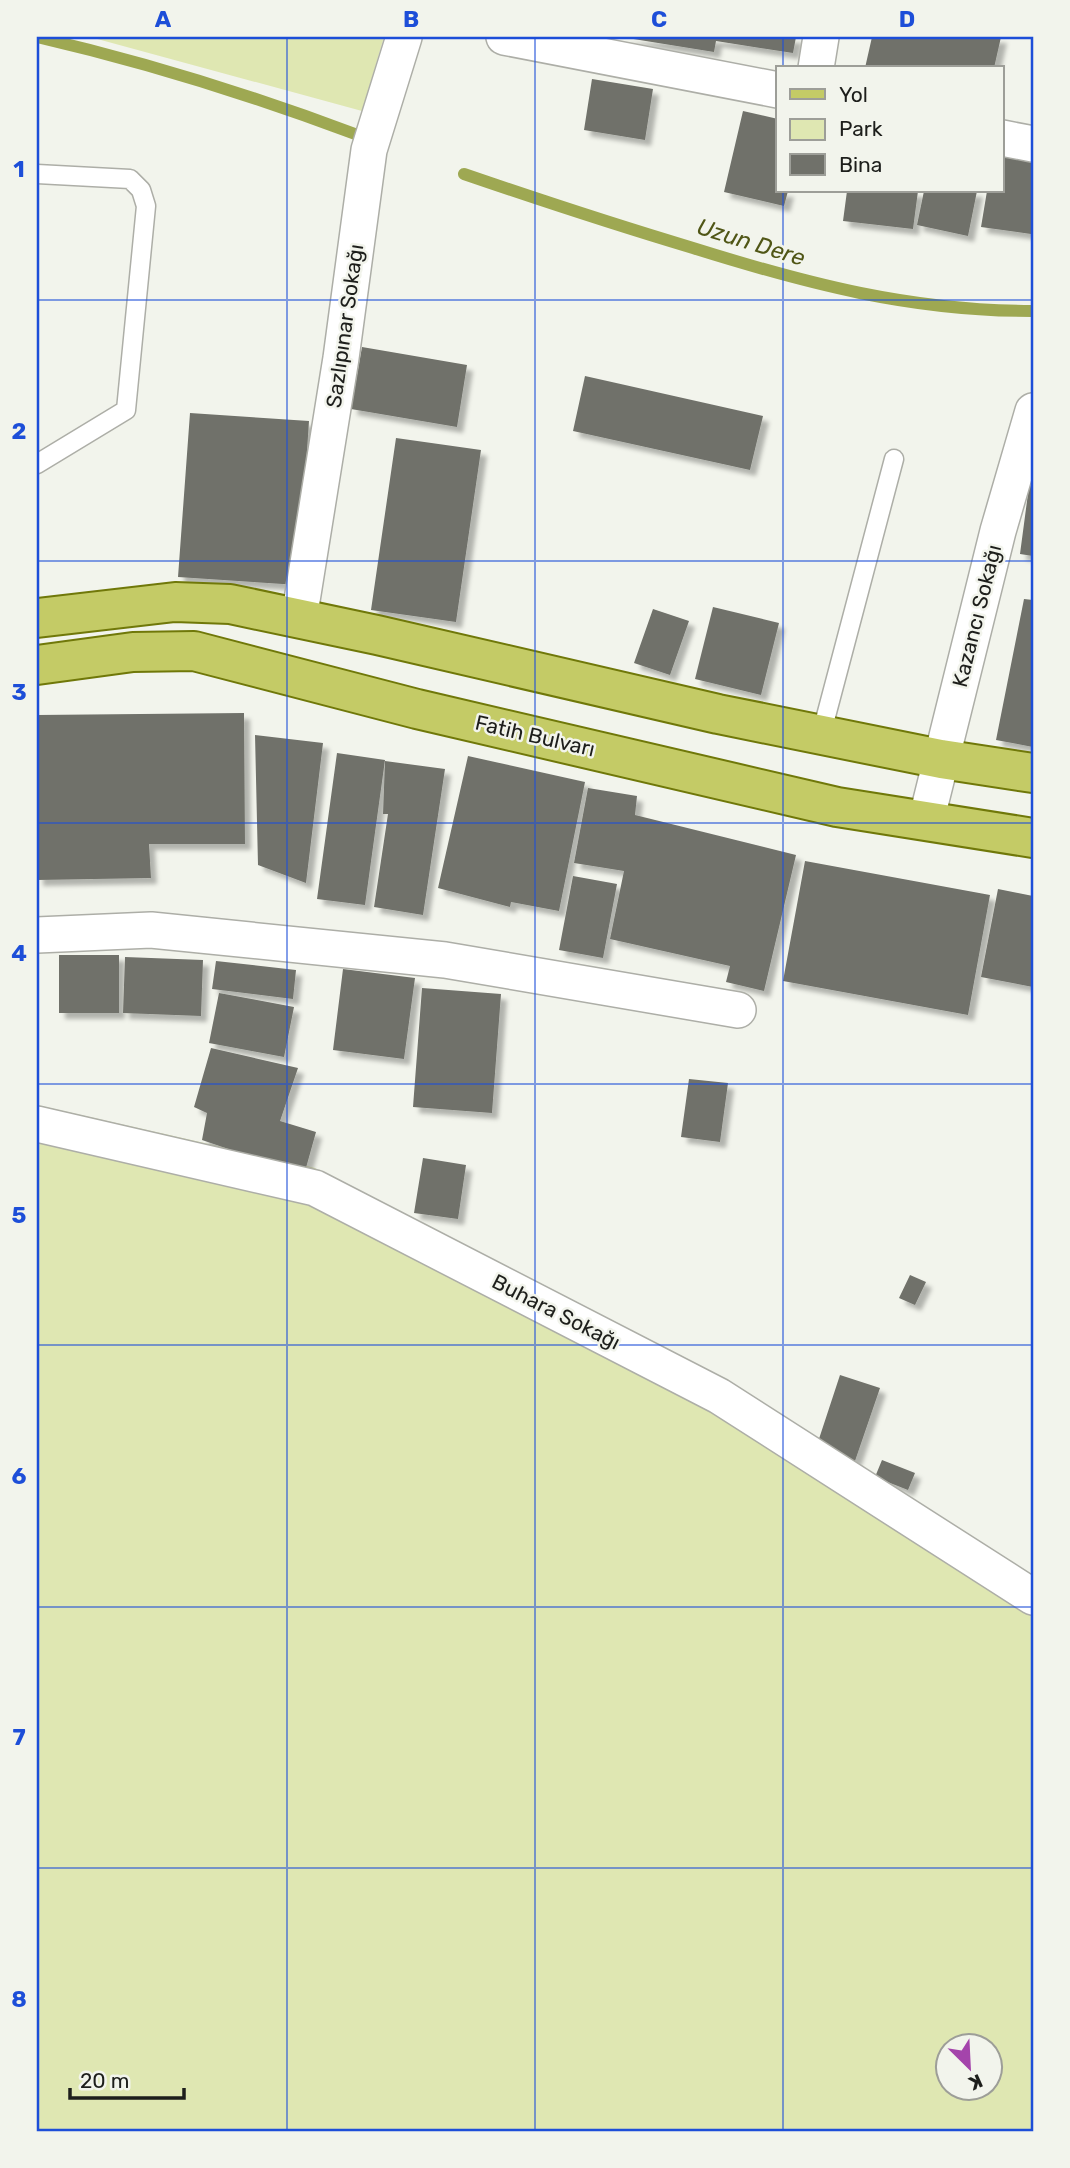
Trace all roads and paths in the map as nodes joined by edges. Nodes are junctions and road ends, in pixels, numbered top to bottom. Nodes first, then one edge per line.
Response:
1 (404, 37) edge
2 (504, 37) edge
3 (821, 37) edge
4 (816, 66) edge
5 (776, 90) edge
6 (1004, 138) edge
7 (1033, 144) edge
8 (37, 174) edge
9 (1033, 411) edge
10 (894, 459) dead end
11 (37, 464) edge
12 (37, 618) edge
13 (299, 619) junction
14 (37, 665) edge
15 (821, 735) junction
16 (942, 759) junction
17 (1033, 773) edge
18 (926, 821) junction
19 (1033, 838) edge
20 (37, 935) edge
21 (738, 1010) dead end
22 (37, 1124) edge
23 (1033, 1597) edge

1 - 13 street, Sazlıpınar Sokağı
2 - 5 street
3 - 4 street
6 - 7 street
8 - 11 lane
9 - 16 street, Kazancı Sokağı
10 - 15 lane
12 - 13 main road
13 - 15 main road
14 - 18 main road, Fatih Bulvarı
15 - 16 main road
16 - 17 main road
16 - 18 street, Kazancı Sokağı
18 - 19 main road, Fatih Bulvarı
20 - 21 street
22 - 23 street, Buhara Sokağı

